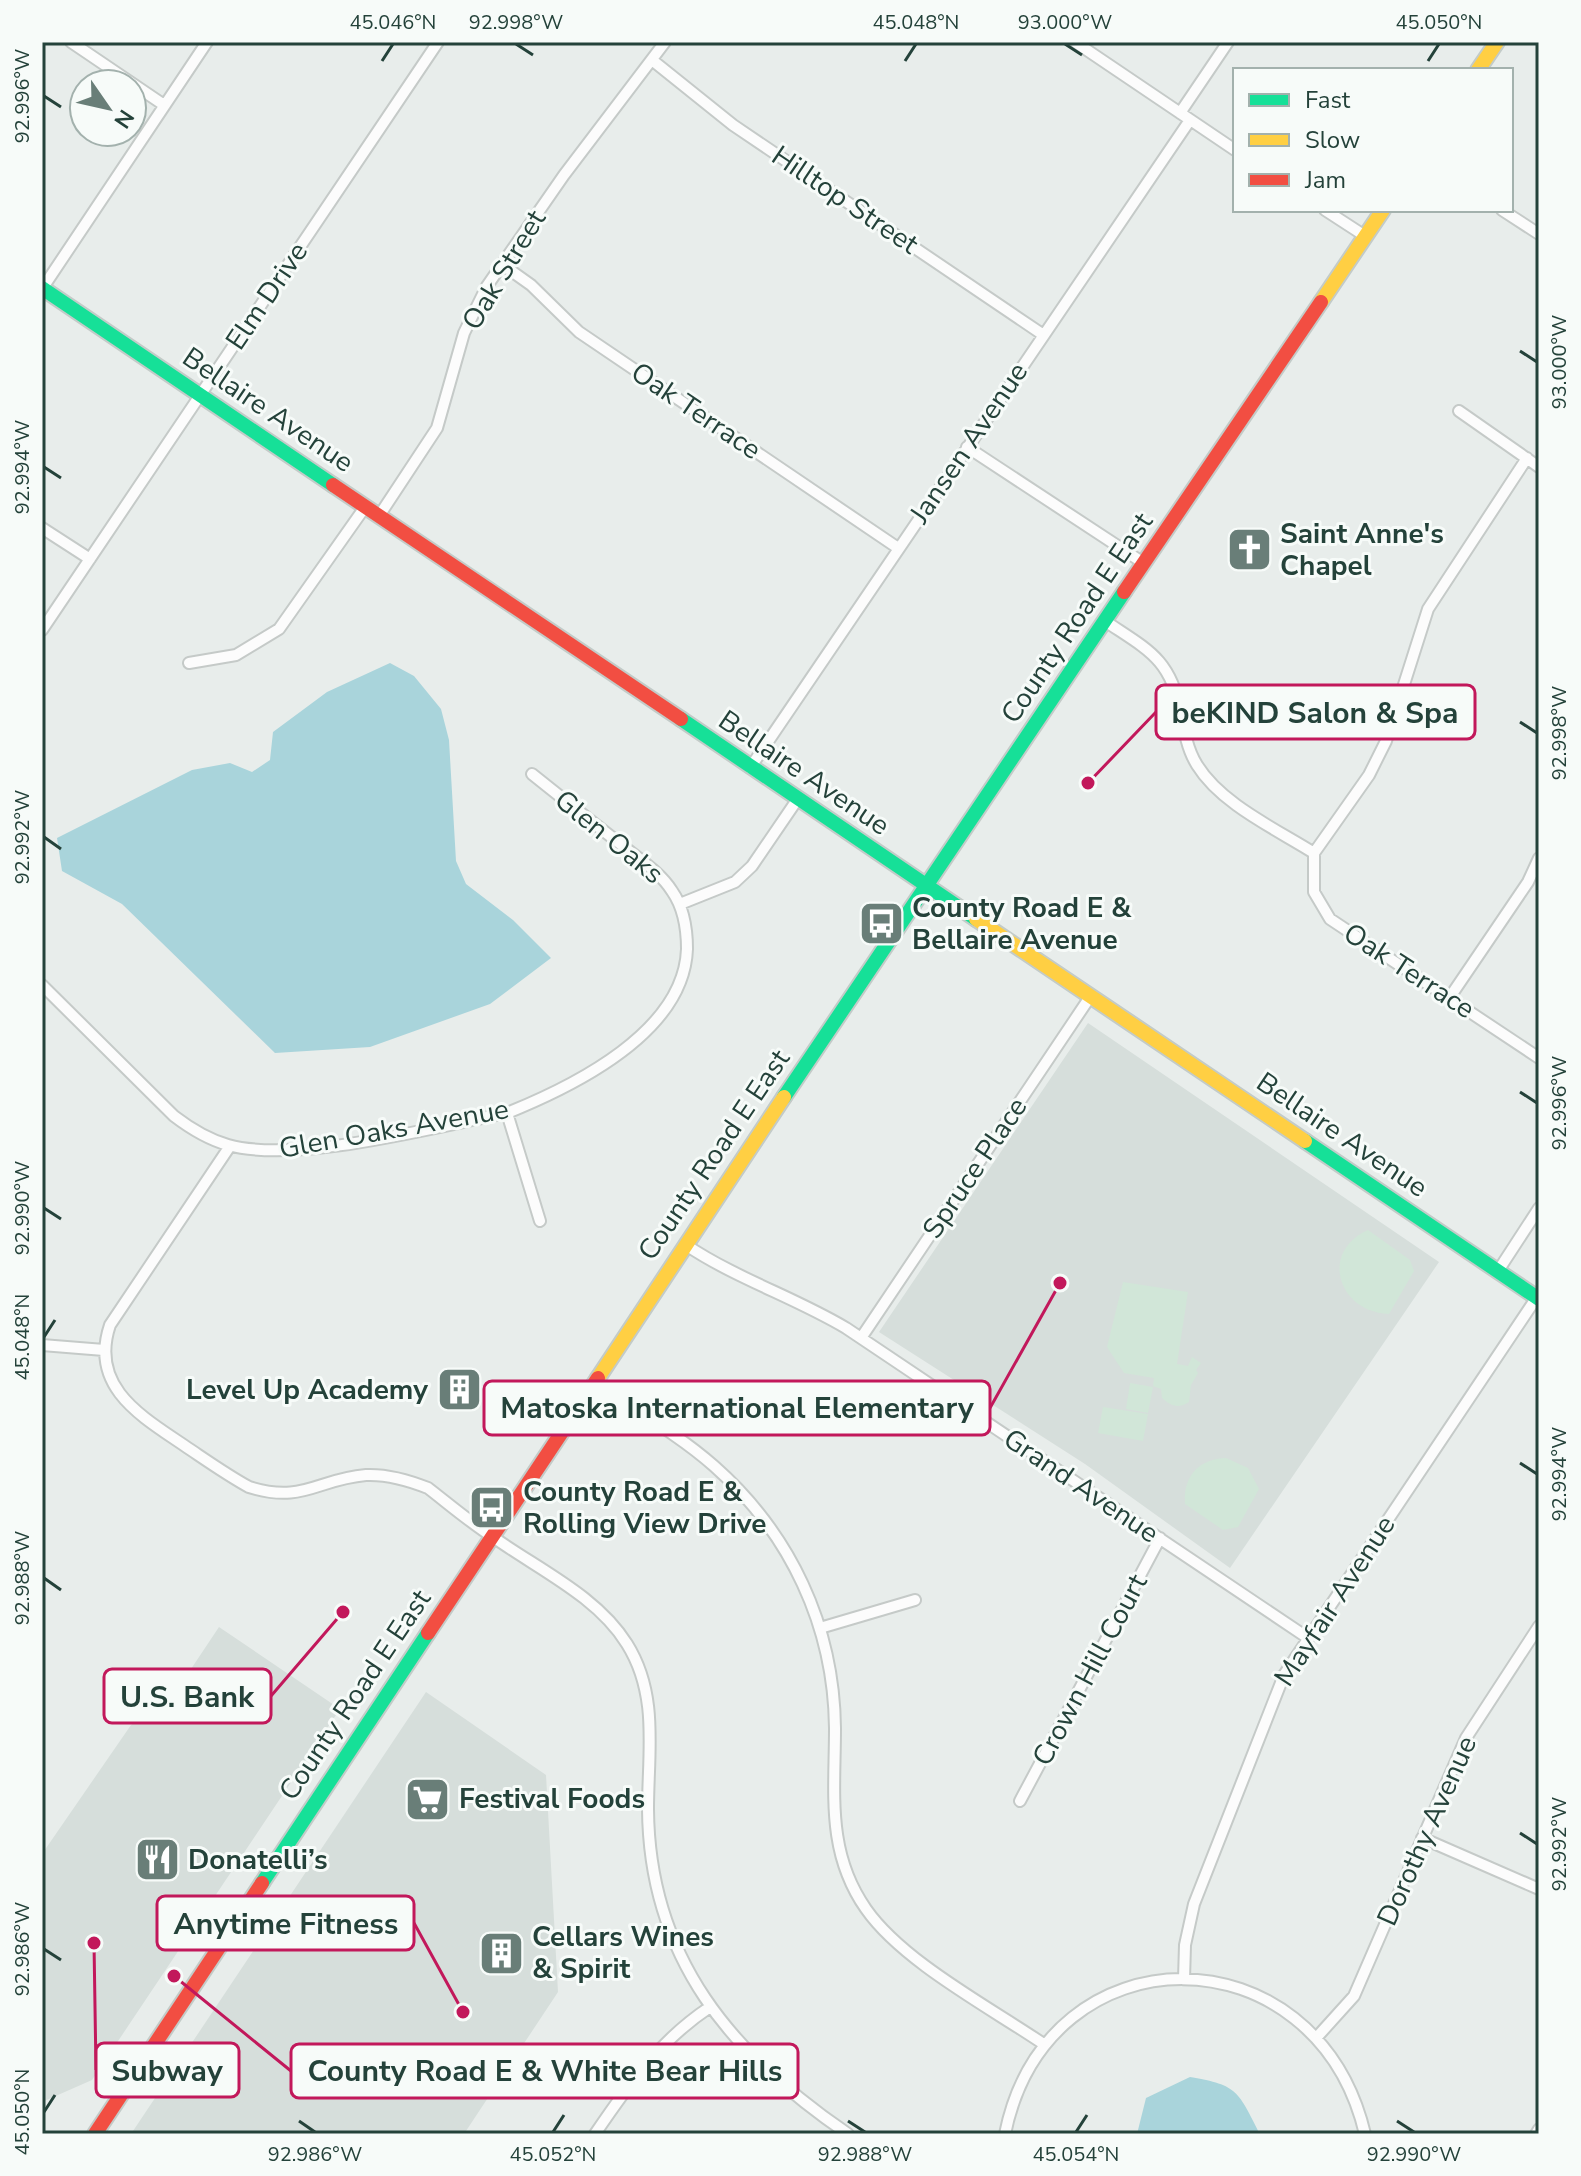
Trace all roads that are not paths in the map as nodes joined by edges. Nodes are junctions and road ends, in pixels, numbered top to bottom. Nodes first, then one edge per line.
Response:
1 (71, 42) edge
2 (207, 42) edge
3 (438, 42) edge
4 (665, 42) edge
5 (1075, 42) edge
6 (1228, 42) edge
7 (1497, 42) edge
8 (652, 60) junction
9 (1479, 68) edge
10 (164, 105) junction
11 (1185, 117) junction
12 (1233, 149) edge
13 (1328, 212) edge
14 (1382, 212) edge
15 (1505, 212) edge
16 (1539, 234) edge
17 (1365, 236) junction
18 (503, 265) junction
19 (42, 288) edge
20 (1042, 334) junction
21 (201, 396) junction
22 (1459, 411) dead end
23 (967, 447) junction
24 (1527, 458) junction
25 (1539, 467) edge
26 (365, 507) junction
27 (379, 516) junction
28 (42, 528) edge
29 (898, 548) junction
30 (90, 559) junction
31 (1145, 564) junction
32 (1105, 621) junction
33 (42, 630) edge
34 (189, 663) dead end
35 (750, 768) junction
36 (532, 774) dead end
37 (797, 800) junction
38 (1314, 853) junction
39 (1539, 858) edge
40 (925, 886) junction
41 (680, 904) junction
42 (42, 985) edge
43 (1090, 997) junction
44 (1450, 997) junction
45 (1539, 1058) edge
46 (507, 1113) junction
47 (230, 1146) junction
48 (1539, 1208) edge
49 (540, 1221) dead end
50 (686, 1245) junction
51 (1498, 1271) junction
52 (1538, 1298) edge
53 (861, 1338) junction
54 (42, 1345) edge
55 (104, 1350) junction
56 (594, 1383) junction
57 (492, 1537) junction
58 (1160, 1538) junction
59 (915, 1600) dead end
60 (1539, 1626) edge
61 (820, 1628) junction
62 (1308, 1638) junction
63 (1020, 1801) dead end
64 (1422, 1838) junction
65 (1539, 1889) edge
66 (1184, 1979) junction
67 (710, 2007) junction
68 (1317, 2037) junction
69 (1045, 2045) junction
70 (1539, 2129) edge
71 (95, 2134) edge
72 (595, 2134) edge
73 (848, 2134) edge
74 (1005, 2134) edge
75 (1365, 2134) edge
76 (1536, 2134) edge

1 - 10 street
2 - 10 street
3 - 21 street, Elm Drive
4 - 8 street, Oak Street
5 - 11 street
6 - 11 street, Jansen Avenue
7 - 9 main road
8 - 18 street, Oak Street
8 - 20 street, Hilltop Street
10 - 19 street
11 - 12 street
11 - 20 street, Jansen Avenue
13 - 17 street
14 - 17 main road, County Road E East
15 - 16 street
17 - 31 main road, County Road E East
18 - 27 street, Oak Street
18 - 29 street, Oak Terrace
19 - 21 main road, Bellaire Avenue
20 - 23 street, Jansen Avenue
21 - 26 main road, Bellaire Avenue
21 - 30 street, Elm Drive
22 - 24 street
23 - 29 street, Jansen Avenue
23 - 31 street
24 - 25 street
24 - 38 street
26 - 27 main road, Bellaire Avenue
26 - 34 street
27 - 35 main road, Bellaire Avenue
28 - 30 street
29 - 35 street, Jansen Avenue
30 - 33 street, Elm Drive
31 - 32 main road, County Road E East
32 - 38 street
32 - 40 main road, County Road E East
35 - 37 main road, Bellaire Avenue
36 - 41 street, Glen Oaks
37 - 40 main road, Bellaire Avenue
37 - 41 street
38 - 44 street, Oak Terrace
39 - 44 street
40 - 43 main road, Bellaire Avenue
40 - 50 main road, County Road E East
41 - 46 street, Glen Oaks Avenue
42 - 47 street, Glen Oaks Avenue
43 - 51 main road, Bellaire Avenue
43 - 53 street, Spruce Place
44 - 45 street, Oak Terrace
46 - 47 street, Glen Oaks Avenue
46 - 49 street
47 - 55 street
48 - 51 street
50 - 53 street, Grand Avenue
50 - 56 main road, County Road E East
51 - 52 main road, Bellaire Avenue
52 - 62 street, Mayfair Avenue
53 - 58 street, Grand Avenue
54 - 55 street
55 - 57 street
56 - 57 main road, County Road E East
56 - 61 street
57 - 67 street
57 - 71 main road, County Road E East
58 - 62 street, Grand Avenue
58 - 63 street, Crown Hill Court
59 - 61 street
60 - 64 street, Dorothy Avenue
61 - 69 street
62 - 66 street, Mayfair Avenue
64 - 65 street
64 - 68 street, Dorothy Avenue
66 - 68 street
66 - 69 street
67 - 72 street
67 - 73 street
68 - 75 street
69 - 74 street
70 - 76 street

